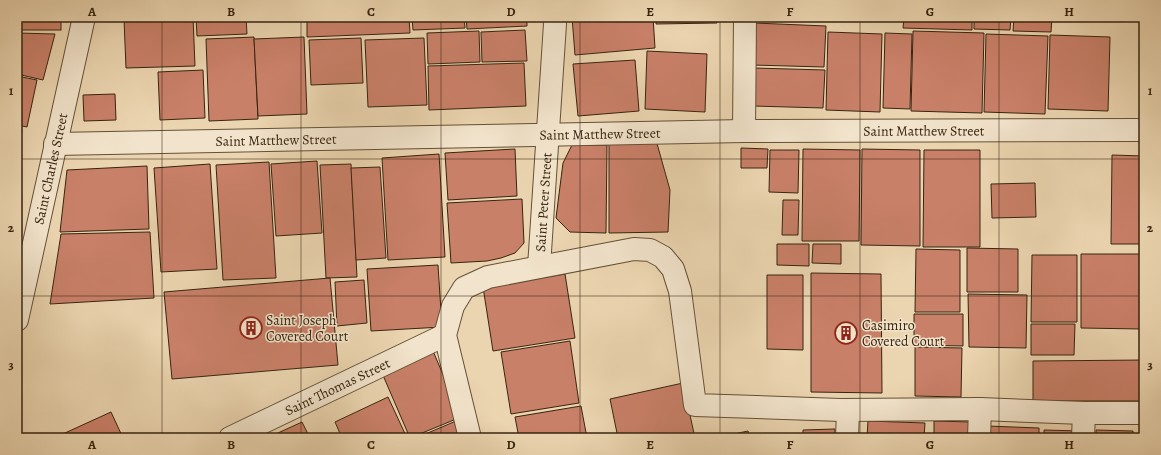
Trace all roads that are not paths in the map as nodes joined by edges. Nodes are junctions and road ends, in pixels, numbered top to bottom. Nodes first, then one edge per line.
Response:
1 (84, 17) edge
2 (554, 17) edge
3 (745, 17) edge
4 (1144, 130) edge
5 (744, 131) junction
6 (548, 135) junction
7 (55, 144) junction
8 (540, 268) junction
9 (17, 320) edge
10 (445, 335) junction
11 (980, 409) junction
12 (848, 410) junction
13 (1084, 413) junction
14 (1144, 413) edge
15 (230, 438) edge
16 (470, 438) edge
17 (847, 438) edge
18 (979, 438) edge
19 (1083, 438) edge

1 - 7 street, Saint Charles Street
2 - 6 street, Saint Peter Street
3 - 5 street
4 - 5 street, Saint Matthew Street
5 - 6 street, Saint Matthew Street
6 - 7 street, Saint Matthew Street
6 - 8 street, Saint Peter Street
7 - 9 street, Saint Charles Street
8 - 10 street
8 - 12 street
10 - 15 street, Saint Thomas Street
10 - 16 street
11 - 12 street
11 - 13 street
11 - 18 street
12 - 17 street
13 - 14 street
13 - 19 street

